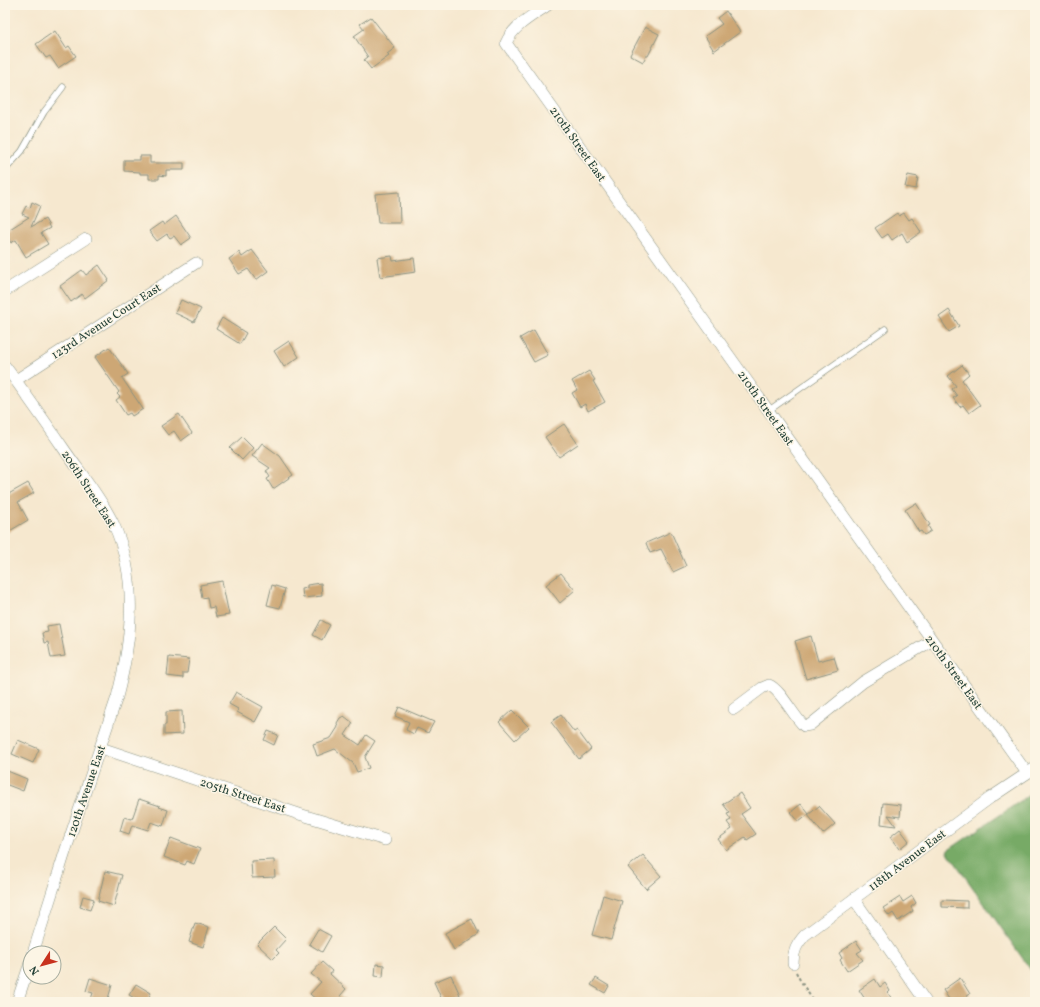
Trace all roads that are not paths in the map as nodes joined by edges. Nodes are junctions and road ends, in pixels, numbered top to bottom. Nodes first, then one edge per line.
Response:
1 (548, 5) edge
2 (63, 87) dead end
3 (5, 170) edge
4 (86, 240) dead end
5 (196, 263) dead end
6 (5, 291) edge
7 (885, 328) dead end
8 (5, 366) edge
9 (16, 380) junction
10 (768, 411) junction
11 (130, 628) joint
12 (932, 641) junction
13 (734, 709) dead end
14 (101, 748) junction
15 (1031, 771) edge
16 (385, 840) dead end
17 (854, 899) junction
18 (36, 945) edge
19 (793, 963) road end
20 (23, 985) edge
21 (17, 1002) edge
22 (926, 1002) edge

1 - 10 street, 210th Street East
2 - 3 lane
4 - 6 street
5 - 9 street, 123rd Avenue Court East
7 - 10 lane
8 - 9 street, 206th Street East
9 - 11 street, 206th Street East
10 - 12 street, 210th Street East
11 - 14 street, 120th Avenue East
12 - 13 street
12 - 15 street, 210th Street East
14 - 16 street, 205th Street East
14 - 18 street, 120th Avenue East
15 - 17 street, 118th Avenue East
17 - 19 street, 118th Avenue East
17 - 22 street
20 - 21 street

